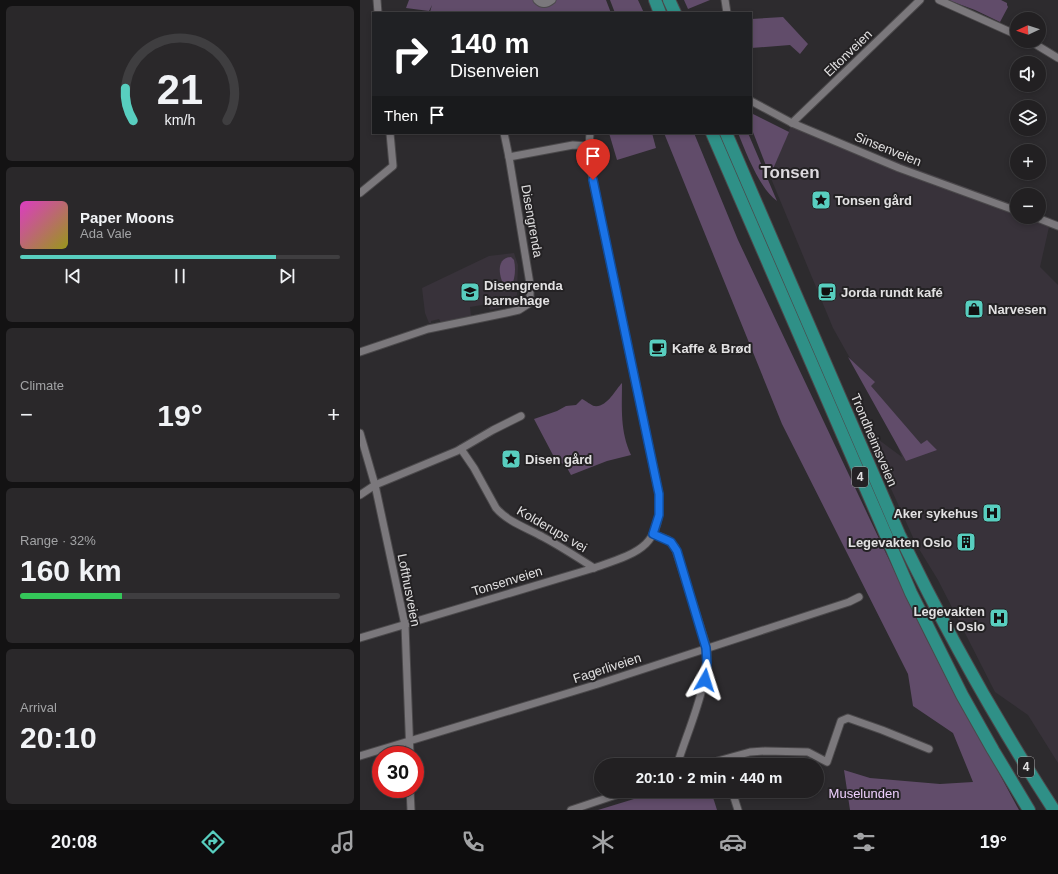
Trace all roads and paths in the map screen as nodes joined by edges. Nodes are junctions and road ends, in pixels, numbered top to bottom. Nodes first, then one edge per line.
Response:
1 (377, 0) edge
2 (537, 0) edge
3 (552, 0) edge
4 (655, 0) edge
5 (669, 0) edge
6 (725, 0) edge
7 (920, 0) edge
8 (939, 0) edge
9 (378, 12) edge
10 (660, 12) edge
11 (675, 12) edge
12 (727, 12) edge
13 (1010, 32) edge
14 (1042, 48) edge
15 (1058, 58) edge
16 (752, 102) edge
17 (792, 123) junction
18 (390, 134) edge
19 (504, 134) edge
20 (590, 134) edge
21 (712, 134) edge
22 (726, 134) edge
23 (588, 146) junction
24 (509, 157) junction
25 (360, 193) edge
26 (1010, 208) edge
27 (1046, 222) edge
28 (1058, 226) edge
29 (360, 352) edge
30 (521, 416) dead end
31 (360, 433) edge
32 (461, 449) junction
33 (375, 485) junction
34 (360, 495) edge
35 (653, 534) junction
36 (594, 568) junction
37 (859, 597) dead end
38 (405, 625) junction
39 (360, 638) edge
40 (706, 648) junction
41 (410, 741) junction
42 (410, 746) edge
43 (929, 749) dead end
44 (360, 756) edge
45 (678, 758) edge
46 (734, 758) edge
47 (820, 758) edge
48 (824, 760) edge
49 (410, 798) edge
50 (607, 798) edge
51 (734, 798) edge
52 (411, 810) edge
53 (570, 810) edge
54 (738, 810) edge
55 (1029, 810) edge
56 (1054, 810) edge

1 - 9 street
2 - 3 street
4 - 10 highway
5 - 11 highway
6 - 12 street
7 - 17 street, Eltonveien
8 - 13 street
14 - 15 street
16 - 17 street, Sinsenveien
17 - 26 street, Sinsenveien
18 - 25 street
19 - 24 street, Disengrenda
20 - 23 street
21 - 55 highway, Trondheimsveien / 4
22 - 56 highway, Trondheimsveien / 4
23 - 24 street
23 - 35 street
24 - 29 street, Disengrenda
27 - 28 street
30 - 32 street
31 - 33 street, Lofthusveien
32 - 33 street
32 - 36 street, Kolderups vei
33 - 34 street
33 - 38 street, Lofthusveien
35 - 36 street, Tonsenveien
35 - 40 street
36 - 38 street, Tonsenveien
37 - 40 street, Fagerliveien
38 - 39 street, Tonsenveien
38 - 41 street, Lofthusveien
40 - 41 street, Fagerliveien
40 - 45 street
41 - 42 street, Lofthusveien
41 - 44 street, Fagerliveien
43 - 48 street
46 - 47 street
49 - 52 street
50 - 53 street
51 - 54 street

